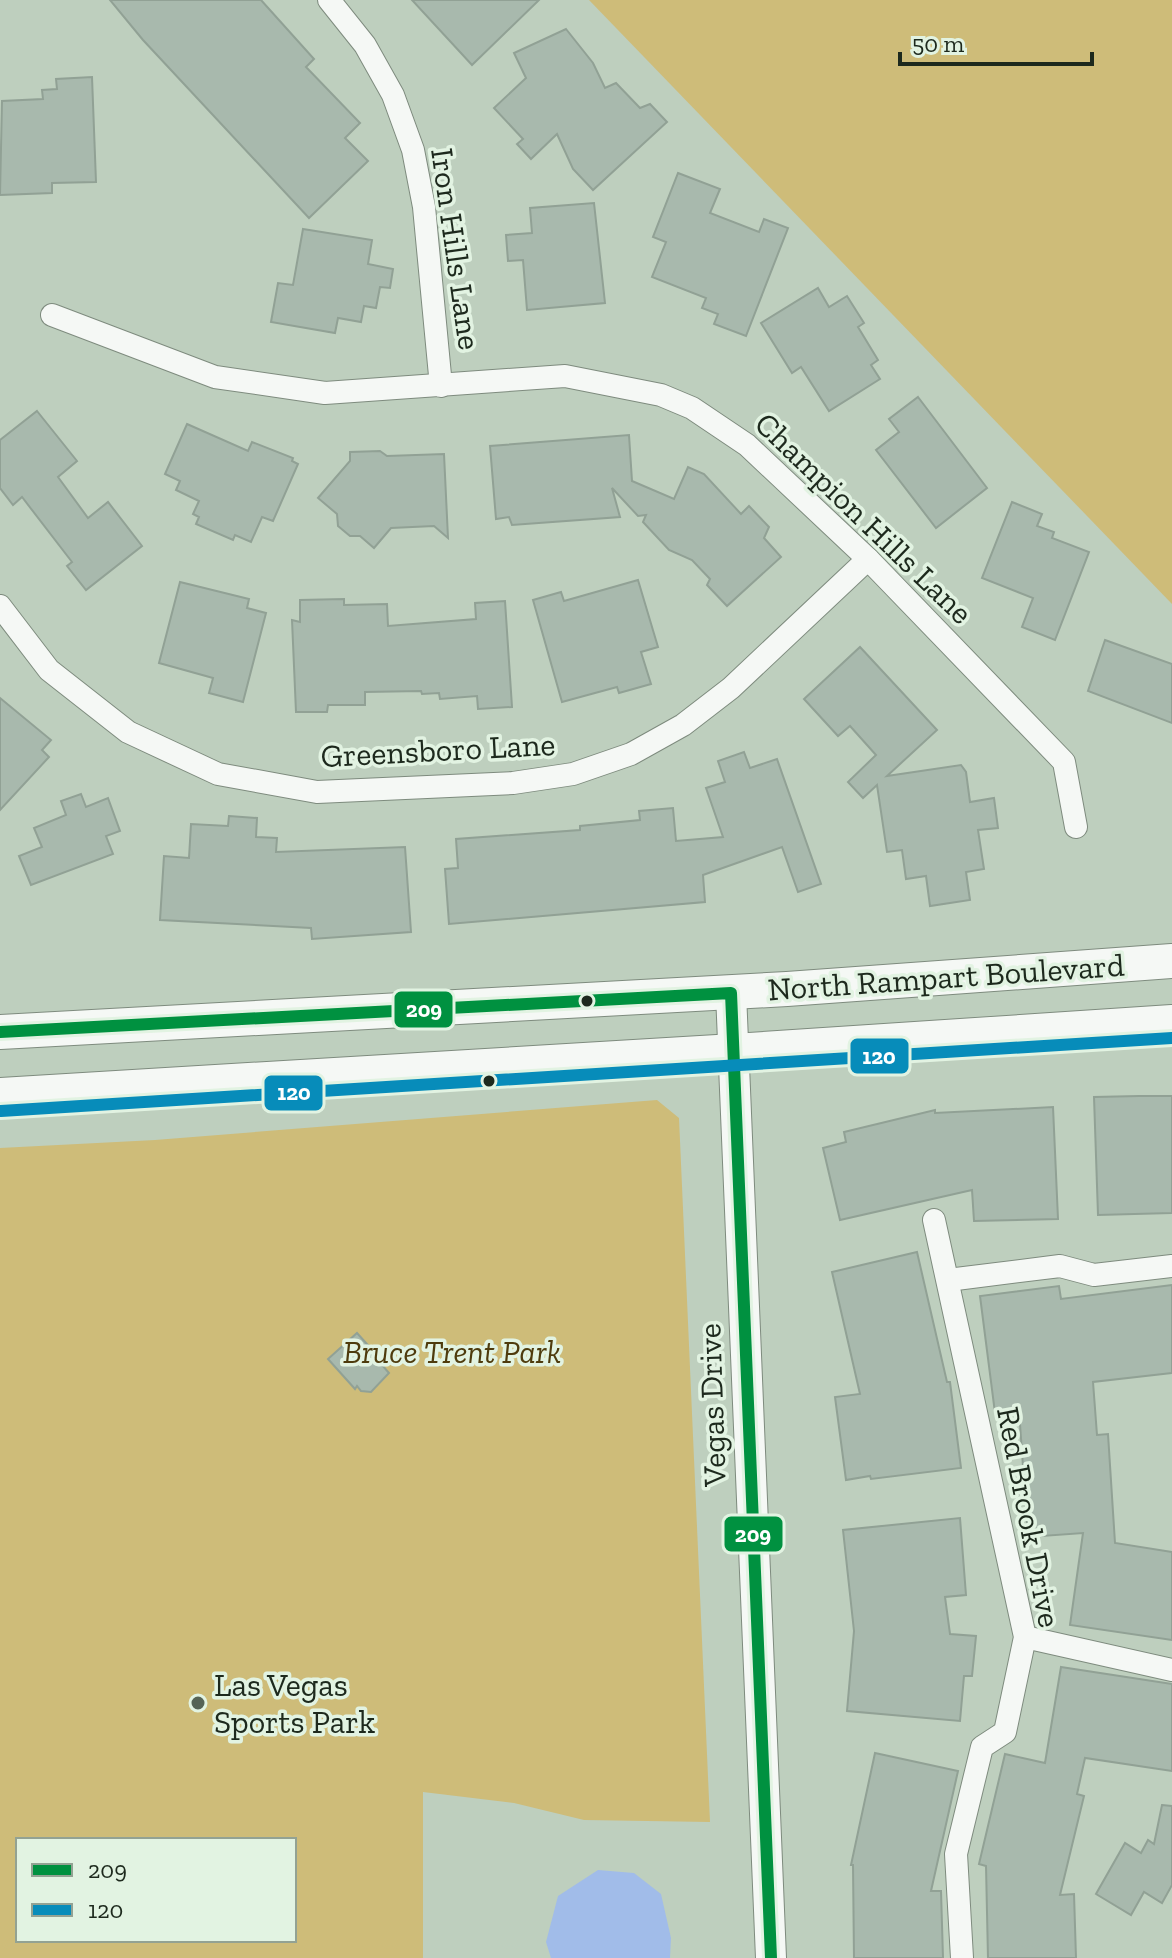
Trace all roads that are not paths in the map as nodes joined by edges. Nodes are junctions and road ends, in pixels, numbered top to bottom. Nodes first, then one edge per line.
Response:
1 (329, 0) edge
2 (52, 315) dead end
3 (441, 386) junction
4 (868, 559) junction
5 (0, 606) edge
6 (1076, 827) dead end
7 (1172, 961) edge
8 (731, 993) junction
9 (1172, 1022) edge
10 (0, 1032) edge
11 (734, 1051) junction
12 (0, 1095) edge
13 (934, 1220) dead end
14 (1172, 1266) edge
15 (948, 1280) junction
16 (1025, 1637) junction
17 (1172, 1670) edge
18 (771, 1958) edge
19 (962, 1958) edge

1 - 3 street, Iron Hills Lane
2 - 3 street, Champion Hills Lane
3 - 4 street, Champion Hills Lane
4 - 5 street, Greensboro Lane
4 - 6 street, Champion Hills Lane
7 - 8 main road, North Rampart Boulevard
8 - 10 main road, North Rampart Boulevard
8 - 11 main road, Vegas Drive
9 - 11 main road, North Rampart Boulevard
11 - 12 main road, North Rampart Boulevard
11 - 18 main road, Vegas Drive
13 - 15 street, Red Brook Drive
14 - 15 street
15 - 16 street, Red Brook Drive
16 - 17 street
16 - 19 street, Red Brook Drive

